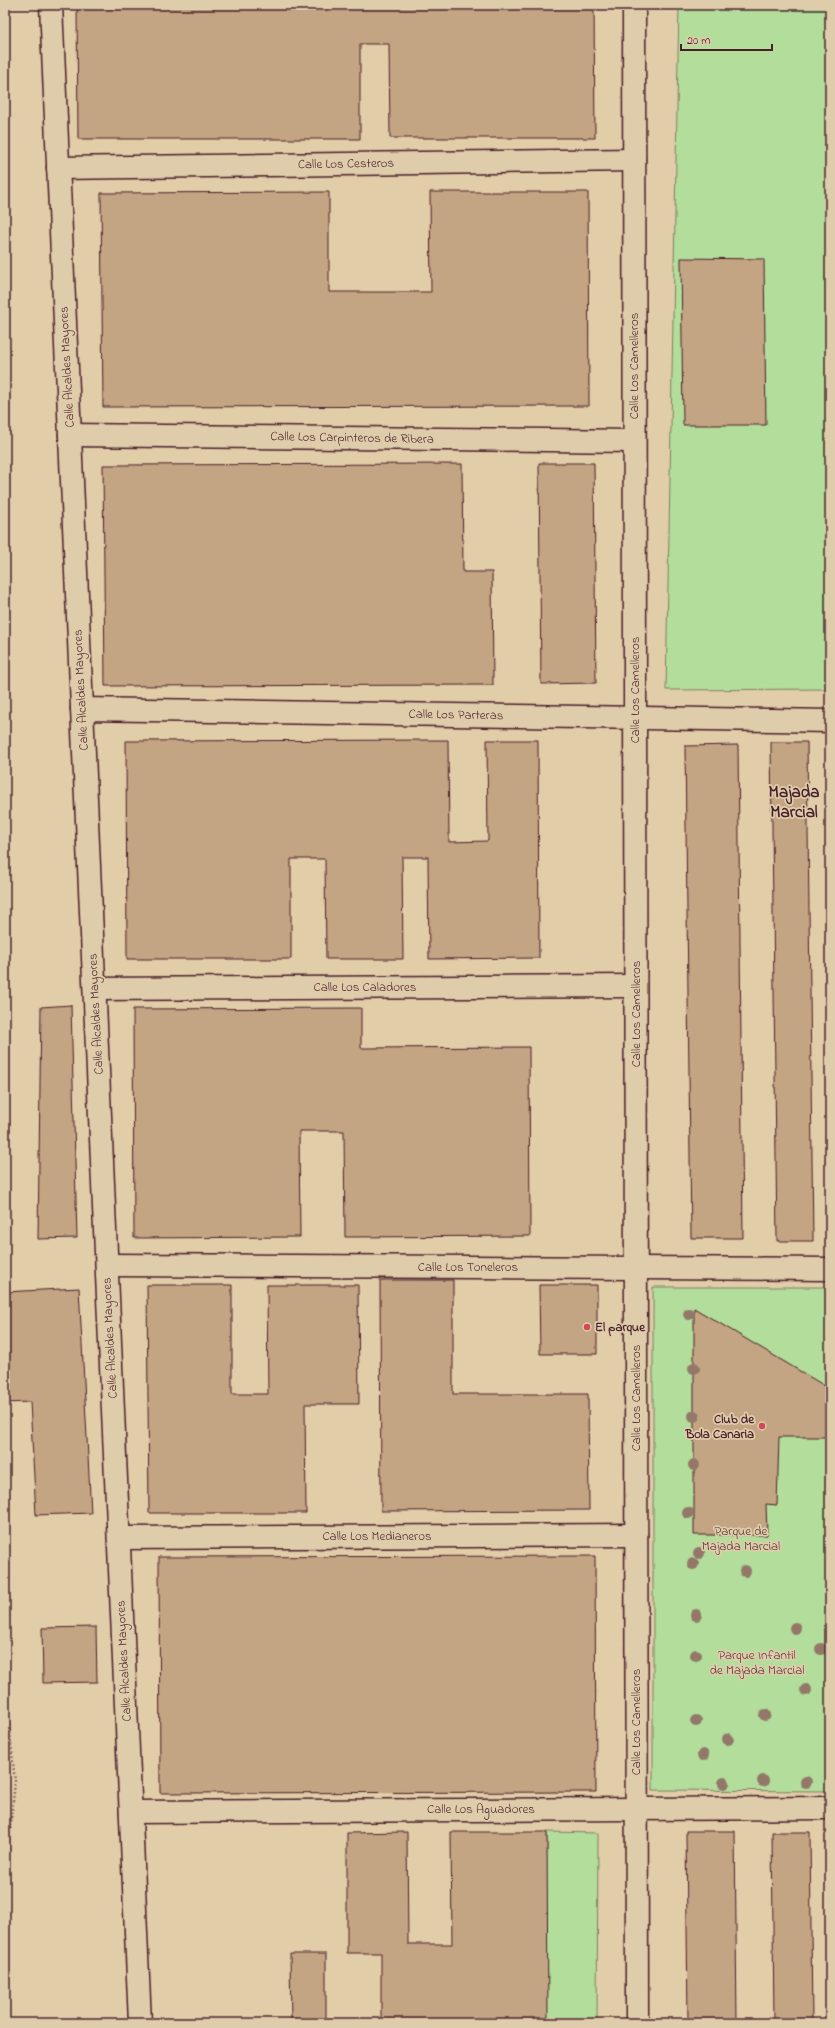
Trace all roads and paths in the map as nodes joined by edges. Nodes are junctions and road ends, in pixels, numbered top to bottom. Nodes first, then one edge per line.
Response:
1 (51, 5) edge
2 (634, 5) edge
3 (634, 160) junction
4 (58, 168) junction
5 (70, 435) junction
6 (634, 441) junction
7 (82, 709) junction
8 (635, 718) junction
9 (830, 722) edge
10 (636, 986) junction
11 (94, 989) junction
12 (107, 1265) junction
13 (636, 1268) junction
14 (830, 1269) edge
15 (636, 1535) junction
16 (119, 1538) junction
17 (5, 1685) edge
18 (636, 1808) junction
19 (830, 1808) edge
20 (131, 1812) junction
21 (5, 1878) edge
22 (140, 2023) edge
23 (637, 2023) edge

1 - 4 street, Calle Alcaldes Mayores
2 - 3 street, Calle Los Camelleros
3 - 4 street, Calle Los Cesteros
3 - 6 street, Calle Los Camelleros
4 - 5 street, Calle Alcaldes Mayores
5 - 6 street, Calle Los Carpinteros de Ribera
5 - 7 street, Calle Alcaldes Mayores
6 - 8 street, Calle Los Camelleros
7 - 8 street, Calle Los Parteras
7 - 11 street, Calle Alcaldes Mayores
8 - 9 street, Calle Los Parteras
8 - 10 street, Calle Los Camelleros
10 - 11 street, Calle Los Caladores
10 - 13 street, Calle Los Camelleros
11 - 12 street, Calle Alcaldes Mayores
12 - 13 street, Calle Los Toneleros
12 - 16 street, Calle Alcaldes Mayores
13 - 14 street, Calle Los Toneleros
13 - 15 street, Calle Los Camelleros
15 - 16 street, Calle Los Medianeros
15 - 18 street, Calle Los Camelleros
16 - 20 street, Calle Alcaldes Mayores
17 - 21 path
18 - 19 street, Calle Los Aguadores
18 - 20 street, Calle Los Aguadores
18 - 23 street, Calle Los Camelleros
20 - 22 street, Calle Alcaldes Mayores

